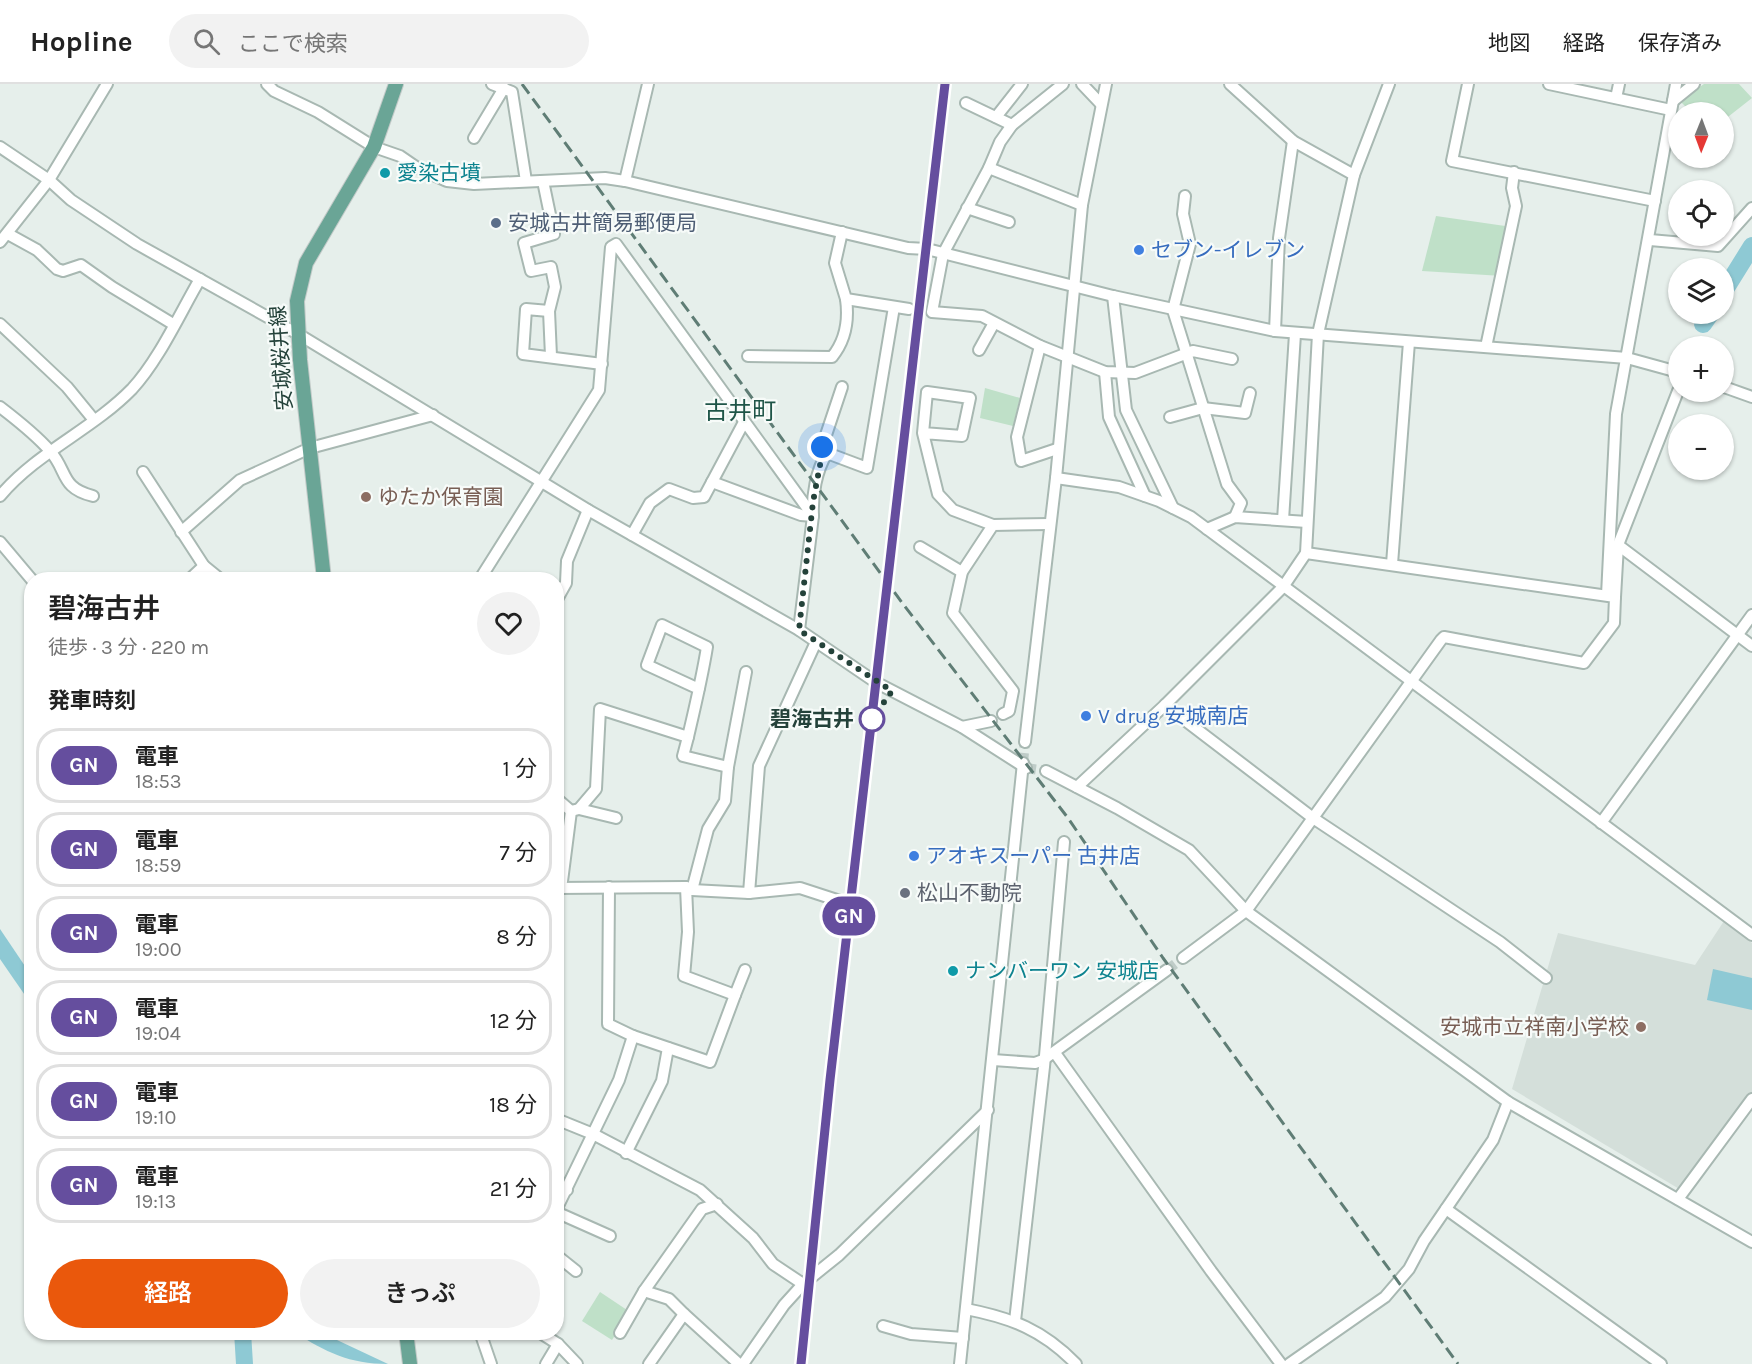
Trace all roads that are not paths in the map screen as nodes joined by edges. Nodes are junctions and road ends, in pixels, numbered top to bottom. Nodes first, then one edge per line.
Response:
1 (107, 84) edge
2 (267, 84) edge
3 (396, 84) edge
4 (492, 84) edge
5 (648, 84) edge
6 (1022, 84) edge
7 (1063, 84) edge
8 (1082, 84) edge
9 (1106, 84) edge
10 (1230, 84) edge
11 (1389, 84) edge
12 (1468, 84) edge
13 (1549, 84) edge
14 (1618, 84) edge
15 (1677, 84) edge
16 (1694, 84) edge
17 (1563, 85) edge
18 (504, 88) junction
19 (1616, 98) junction
20 (1673, 102) edge
21 (1675, 102) edge
22 (966, 103) dead end
23 (1101, 104) junction
24 (1668, 104) edge
25 (996, 117) junction
26 (1012, 125) junction
27 (1668, 128) edge
28 (474, 138) dead end
29 (1293, 141) junction
30 (0, 147) edge
31 (374, 147) junction
32 (989, 168) junction
33 (1514, 172) junction
34 (1354, 175) junction
35 (49, 180) junction
36 (626, 180) junction
37 (525, 181) junction
38 (543, 181) junction
39 (1185, 196) dead end
40 (1655, 201) junction
41 (1082, 205) junction
42 (967, 207) junction
43 (1752, 208) edge
44 (1009, 222) dead end
45 (842, 232) junction
46 (4, 238) edge
47 (1650, 240) junction
48 (943, 254) junction
49 (200, 279) junction
50 (1072, 284) junction
51 (1113, 296) junction
52 (846, 299) junction
53 (894, 307) junction
54 (909, 309) dead end
55 (1173, 310) junction
56 (549, 311) junction
57 (994, 323) junction
58 (0, 324) edge
59 (173, 324) junction
60 (1275, 331) junction
61 (1318, 333) junction
62 (298, 334) junction
63 (1295, 334) junction
64 (1409, 342) junction
65 (1040, 346) junction
66 (1486, 347) junction
67 (979, 350) dead end
68 (1185, 353) junction
69 (551, 356) junction
70 (748, 356) dead end
71 (1067, 358) junction
72 (1627, 358) junction
73 (1232, 359) dead end
74 (602, 364) junction
75 (1668, 369) edge
76 (1105, 372) junction
77 (1123, 373) junction
78 (842, 387) dead end
79 (1734, 391) edge
80 (1250, 393) dead end
81 (1752, 398) edge
82 (1674, 402) edge
83 (0, 407) edge
84 (1203, 408) junction
85 (433, 415) junction
86 (1170, 417) dead end
87 (94, 420) junction
88 (744, 422) junction
89 (922, 433) junction
90 (310, 448) junction
91 (1057, 449) junction
92 (51, 452) junction
93 (827, 453) junction
94 (143, 472) dead end
95 (1056, 478) junction
96 (540, 481) junction
97 (712, 482) junction
98 (0, 496) edge
99 (93, 496) dead end
100 (1145, 496) junction
101 (1173, 508) junction
102 (588, 510) junction
103 (813, 516) junction
104 (1235, 517) junction
105 (1283, 520) junction
106 (1307, 522) junction
107 (1049, 524) junction
108 (993, 525) junction
109 (1207, 529) junction
110 (181, 531) junction
111 (632, 535) junction
112 (1618, 545) junction
113 (920, 547) dead end
114 (2, 550) edge
115 (1306, 553) junction
116 (1392, 564) junction
117 (204, 566) junction
118 (24, 572) edge
119 (198, 572) edge
120 (211, 572) edge
121 (323, 572) edge
122 (484, 572) edge
123 (962, 572) junction
124 (564, 587) edge
125 (1283, 587) junction
126 (1611, 596) junction
127 (1752, 615) edge
128 (799, 630) junction
129 (1737, 635) junction
130 (816, 642) junction
131 (1752, 646) edge
132 (746, 672) dead end
133 (1410, 681) junction
134 (699, 689) junction
135 (1165, 705) junction
136 (1003, 714) dead end
137 (990, 721) dead end
138 (962, 726) junction
139 (688, 737) junction
140 (1025, 742) tunnel mouth
141 (728, 767) junction
142 (1046, 771) tunnel mouth
143 (1077, 787) junction
144 (564, 803) edge
145 (575, 810) junction
146 (616, 818) dead end
147 (1314, 818) junction
148 (1600, 823) junction
149 (1064, 842) dead end
150 (564, 864) edge
151 (609, 887) junction
152 (564, 889) edge
153 (689, 889) junction
154 (749, 893) junction
155 (843, 903) dead end
156 (1246, 911) junction
157 (1752, 935) edge
158 (1183, 958) tunnel mouth
159 (744, 970) dead end
160 (1167, 970) tunnel mouth
161 (1546, 978) dead end
162 (735, 995) junction
163 (633, 1036) junction
164 (668, 1048) junction
165 (1055, 1053) junction
166 (993, 1060) junction
167 (1043, 1060) junction
168 (1752, 1099) edge
169 (1508, 1102) junction
170 (988, 1110) junction
171 (564, 1122) edge
172 (593, 1134) junction
173 (626, 1153) junction
174 (564, 1188) edge
175 (567, 1190) junction
176 (564, 1196) edge
177 (1678, 1198) junction
178 (717, 1203) junction
179 (1446, 1209) junction
180 (564, 1215) edge
181 (610, 1236) dead end
182 (1752, 1242) edge
183 (564, 1261) edge
184 (576, 1271) dead end
185 (804, 1284) junction
186 (644, 1292) junction
187 (966, 1309) junction
188 (684, 1314) junction
189 (1015, 1321) junction
190 (883, 1326) dead end
191 (620, 1333) dead end
192 (963, 1338) junction
193 (407, 1340) edge
194 (483, 1340) edge
195 (552, 1340) edge
196 (558, 1344) junction
197 (410, 1364) edge
198 (491, 1364) edge
199 (546, 1364) edge
200 (577, 1364) edge
201 (649, 1364) edge
202 (741, 1364) edge
203 (960, 1364) edge
204 (1076, 1364) edge
205 (1281, 1364) edge
206 (1289, 1364) edge
207 (1661, 1364) edge

1 - 35 street
2 - 31 street
3 - 31 main road, 安城桜井線
4 - 18 street
5 - 36 street
6 - 25 street
7 - 26 street
8 - 23 street
9 - 23 street
10 - 29 street
11 - 34 street
12 - 33 street
13 - 17 street
14 - 19 street
15 - 20 street
16 - 21 street
17 - 19 street
18 - 28 street
18 - 37 street
19 - 24 street
22 - 25 street
23 - 41 street
25 - 26 street
26 - 32 street
27 - 40 street
29 - 34 street
29 - 60 street
30 - 35 street
31 - 37 street
31 - 62 main road, 安城桜井線
32 - 41 street
32 - 42 street
33 - 40 street
33 - 66 street
34 - 61 street
35 - 46 street
35 - 49 street
36 - 38 street
36 - 45 street
37 - 38 street
38 - 56 street
39 - 55 street
40 - 47 street
41 - 50 street
42 - 44 street
42 - 48 street
43 - 47 street
45 - 48 street
45 - 52 street
46 - 59 street
47 - 72 street
48 - 50 street
48 - 57 street
49 - 59 street
49 - 62 street
50 - 51 street
50 - 71 street
51 - 55 street
51 - 77 street
52 - 53 street
52 - 70 street
53 - 54 street
53 - 93 street
55 - 60 street
55 - 68 street
56 - 69 street
56 - 69 street
57 - 65 street
57 - 67 street
58 - 87 street
59 - 87 street
60 - 63 street
61 - 63 street
61 - 64 street
61 - 106 street
62 - 85 street
62 - 90 main road, 安城桜井線
63 - 105 street
64 - 66 street
64 - 116 street
65 - 71 street
65 - 91 street
66 - 72 street
68 - 73 street
68 - 77 street
68 - 84 street
69 - 74 street
71 - 76 street
71 - 91 street
72 - 75 street
72 - 126 street
74 - 88 street
74 - 96 street
76 - 77 street
76 - 100 street
77 - 101 street
78 - 93 street
79 - 81 street
80 - 84 street
82 - 112 street
83 - 92 street
84 - 86 street
84 - 104 street
85 - 90 street
85 - 96 street
87 - 92 street
88 - 97 street
88 - 103 street
89 - 89 street
89 - 108 street
90 - 110 street
90 - 121 main road, 安城桜井線
91 - 95 street
92 - 98 street
92 - 99 street
93 - 103 street
94 - 110 street
95 - 100 street
95 - 107 street
96 - 102 street
96 - 122 street
97 - 103 street
97 - 111 street
100 - 101 street
101 - 109 street
102 - 111 street
102 - 124 street
103 - 128 street
104 - 105 street
104 - 109 street
105 - 106 street
106 - 115 street
107 - 108 street
107 - 140 street
108 - 123 street
109 - 125 street
110 - 117 street
111 - 128 street
112 - 126 street
112 - 129 street
113 - 123 street
114 - 118 street
115 - 116 street
115 - 125 street
116 - 126 street
117 - 119 street
117 - 120 street
123 - 136 street
125 - 133 street
125 - 135 street
126 - 133 street
127 - 129 street
128 - 130 street
129 - 131 street
129 - 148 street
130 - 138 street
130 - 154 street
132 - 141 street
133 - 147 street
133 - 148 street
134 - 134 street
134 - 139 street
135 - 143 street
135 - 147 street
137 - 138 street
138 - 166 street
139 - 141 street
139 - 145 street
141 - 153 street
142 - 143 street
143 - 156 street
144 - 145 street
145 - 146 street
145 - 150 street
147 - 156 street
147 - 161 street
148 - 157 street
149 - 167 street
151 - 152 street
151 - 153 street
151 - 163 street
153 - 154 street
153 - 162 street
154 - 155 street
156 - 158 street
156 - 169 street
159 - 162 street
160 - 165 street
162 - 164 street
163 - 164 street
163 - 172 street
164 - 173 street
165 - 167 street
165 - 205 street
166 - 167 street
166 - 170 street
167 - 189 street
168 - 177 street
169 - 177 street
169 - 179 street
170 - 185 street
170 - 187 street
171 - 172 street
172 - 173 street
172 - 175 street
173 - 178 street
174 - 175 street
175 - 176 street
177 - 182 street
178 - 185 street
178 - 186 street
179 - 206 street
179 - 207 street
180 - 181 street
183 - 184 street
185 - 202 street
186 - 188 street
186 - 191 street
187 - 189 street
187 - 192 street
188 - 201 street
188 - 202 street
189 - 204 street
190 - 192 street
192 - 203 street
193 - 197 main road
194 - 198 street
195 - 196 street
196 - 199 street
196 - 200 street

